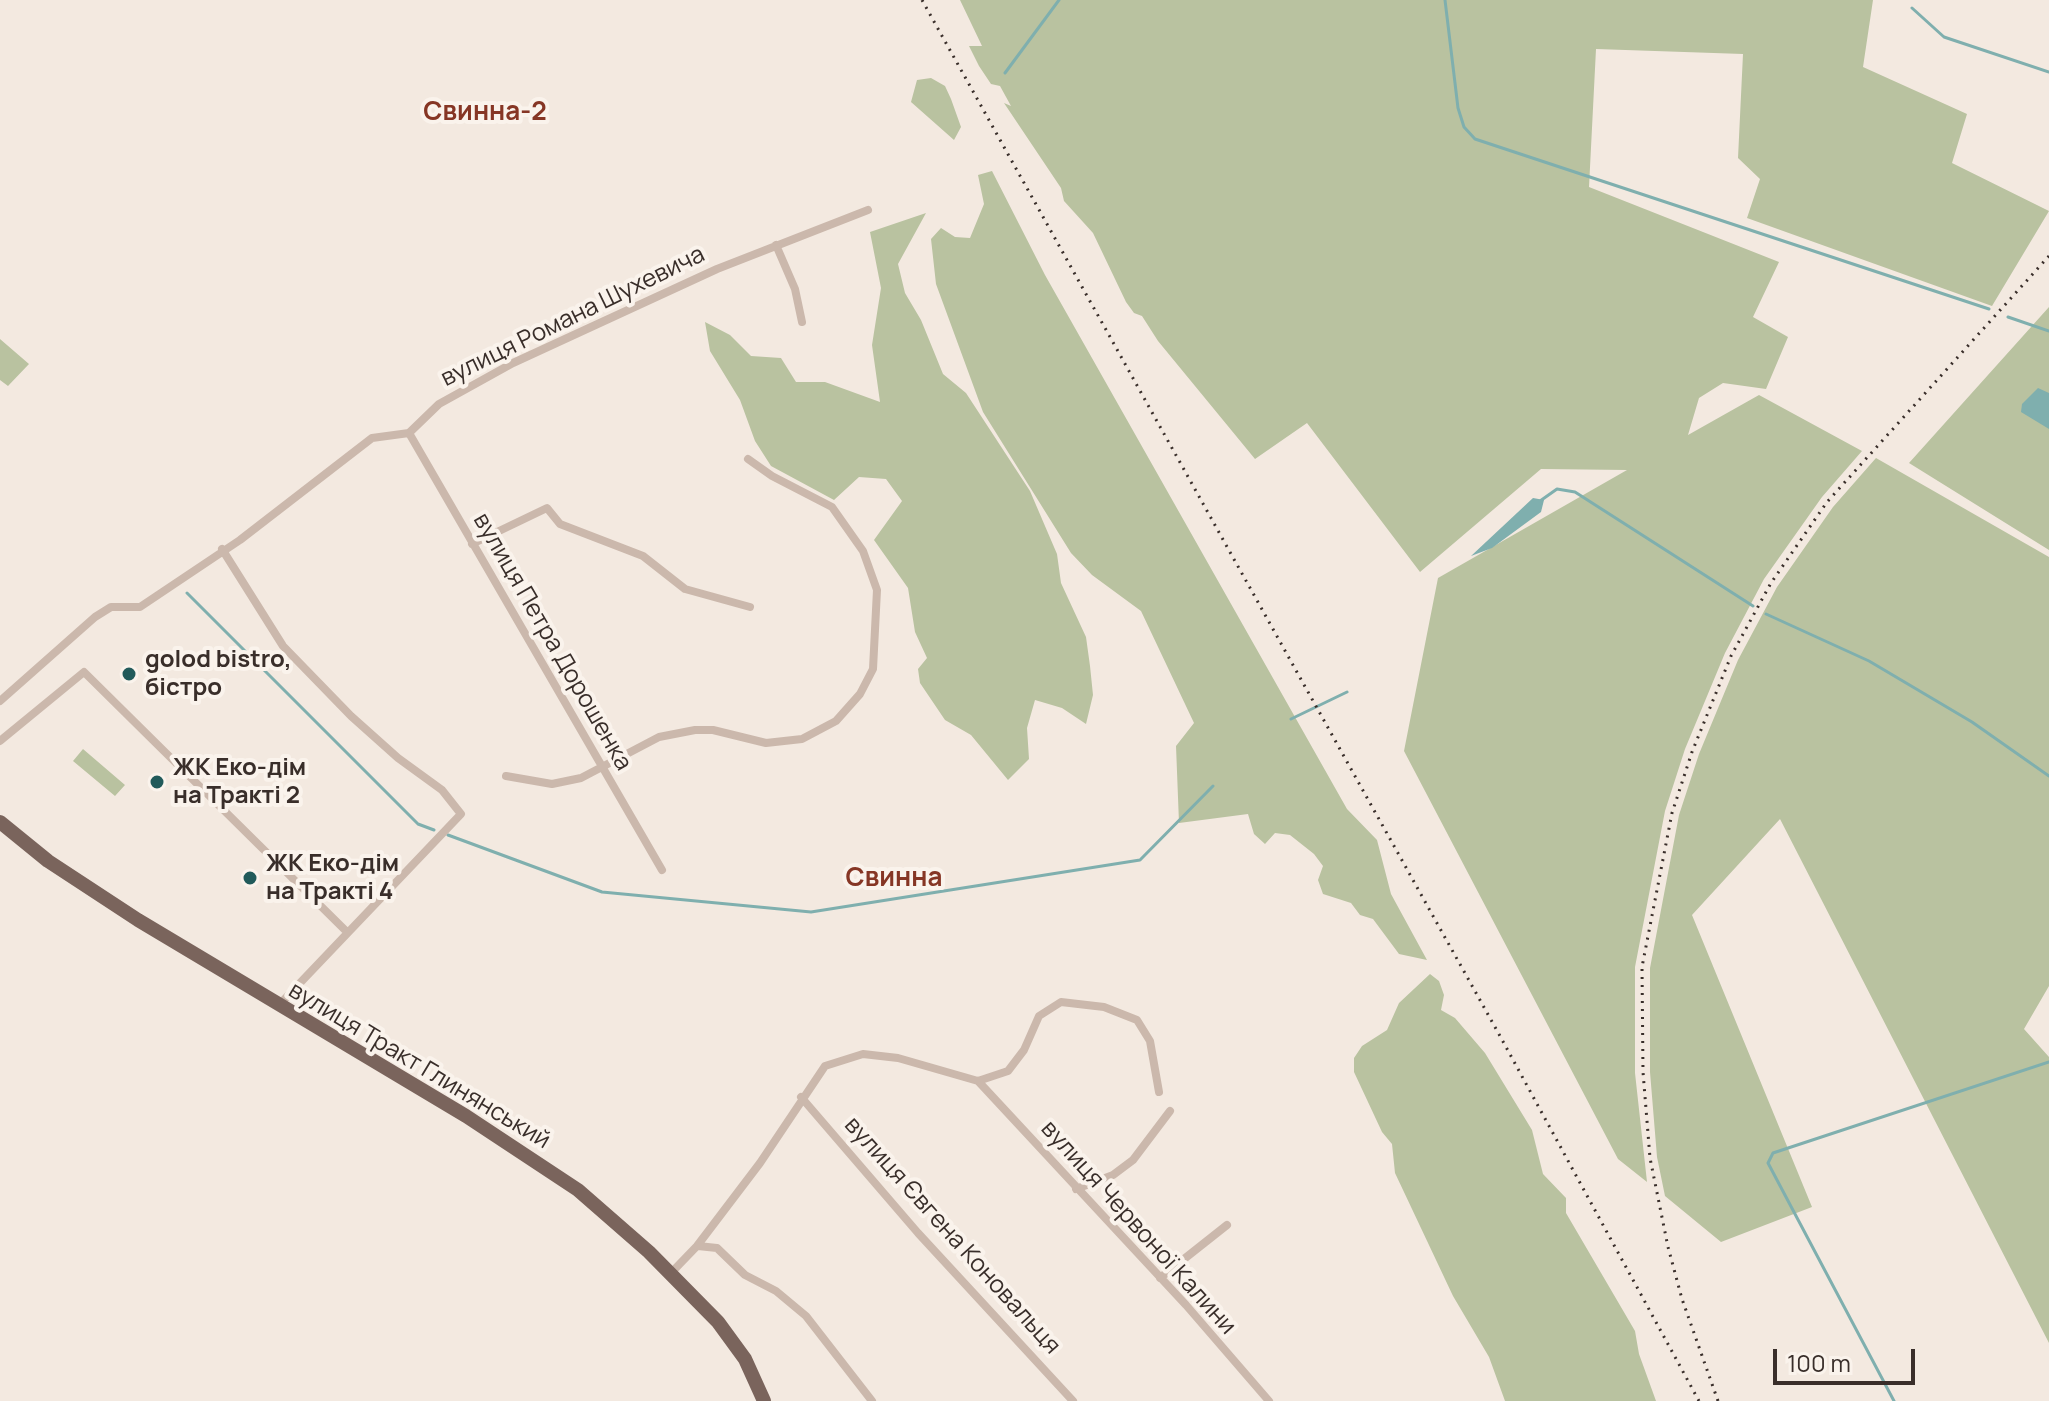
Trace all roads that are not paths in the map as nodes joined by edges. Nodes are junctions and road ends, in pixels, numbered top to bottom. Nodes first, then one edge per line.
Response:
1 (868, 210) dead end
2 (776, 245) junction
3 (802, 322) dead end
4 (409, 433) junction
5 (748, 459) dead end
6 (472, 544) junction
7 (222, 549) junction
8 (750, 607) dead end
9 (0, 701) edge
10 (0, 741) edge
11 (603, 768) junction
12 (506, 776) dead end
13 (0, 822) edge
14 (662, 870) dead end
15 (346, 931) junction
16 (279, 1005) junction
17 (978, 1081) junction
18 (1159, 1092) dead end
19 (801, 1097) junction
20 (1170, 1111) dead end
21 (1076, 1189) junction
22 (1227, 1225) dead end
23 (697, 1246) junction
24 (670, 1274) junction
25 (1160, 1278) junction
26 (764, 1401) edge
27 (872, 1401) edge
28 (1073, 1401) edge
29 (1269, 1401) edge

1 - 2 street, вулиця Романа Шухевича
2 - 3 street
2 - 4 street, вулиця Романа Шухевича
4 - 6 street, вулиця Петра Дорошенка
4 - 7 street
5 - 11 street
6 - 8 street
6 - 11 street, вулиця Петра Дорошенка
7 - 9 street
7 - 15 street
10 - 15 street
11 - 12 street
11 - 14 street, вулиця Петра Дорошенка
13 - 16 main road, вулиця Тракт Глинянський
15 - 16 street
16 - 24 main road, вулиця Тракт Глинянський
17 - 18 street
17 - 19 street
17 - 21 street, вулиця Червоної Калини
19 - 23 street
19 - 28 street, вулиця Євгена Коновальця
20 - 21 street
21 - 25 street, вулиця Червоної Калини
22 - 25 street
23 - 24 street
23 - 27 street
24 - 26 main road, вулиця Тракт Глинянський
25 - 29 street, вулиця Червоної Калини

